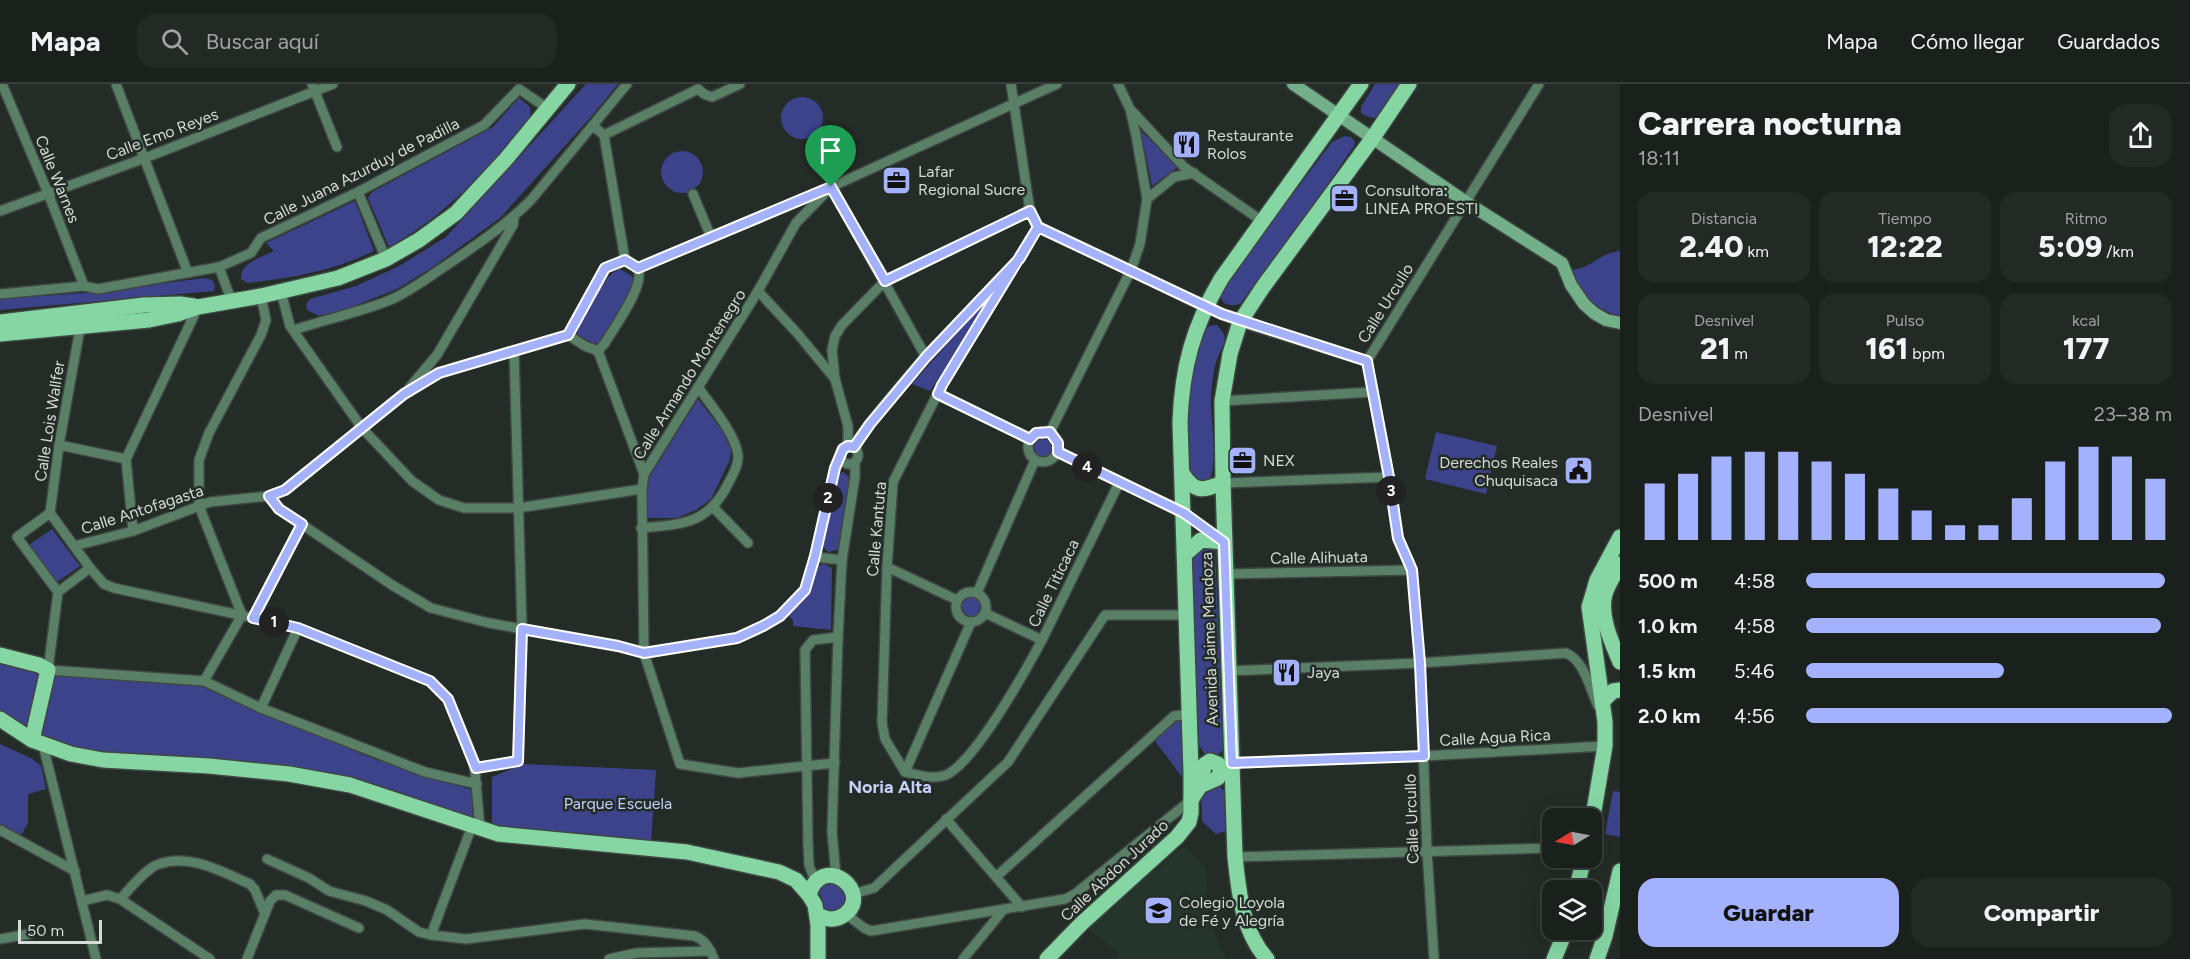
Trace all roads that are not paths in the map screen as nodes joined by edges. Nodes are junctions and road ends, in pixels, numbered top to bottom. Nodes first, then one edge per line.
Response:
1 (2, 84) edge
2 (116, 84) edge
3 (333, 84) edge
4 (568, 84) edge
5 (627, 84) edge
6 (740, 84) edge
7 (1011, 84) edge
8 (1056, 84) edge
9 (1118, 84) edge
10 (1293, 84) edge
11 (1361, 84) edge
12 (1409, 84) edge
13 (1539, 84) edge
14 (699, 86) edge
15 (314, 87) edge
16 (1012, 105) junction
17 (547, 108) junction
18 (1130, 109) junction
19 (1339, 117) junction
20 (593, 126) junction
21 (604, 135) junction
22 (1372, 139) junction
23 (337, 147) dead end
24 (145, 158) junction
25 (1194, 173) junction
26 (831, 187) junction
27 (358, 192) junction
28 (48, 193) junction
29 (693, 194) dead end
30 (1147, 200) junction
31 (1467, 202) junction
32 (0, 210) edge
33 (1030, 211) junction
34 (514, 217) junction
35 (1262, 221) junction
36 (1038, 227) junction
37 (711, 237) junction
38 (1020, 258) junction
39 (386, 259) junction
40 (625, 260) junction
41 (219, 267) junction
42 (638, 268) junction
43 (1131, 270) junction
44 (188, 273) junction
45 (885, 281) junction
46 (84, 286) junction
47 (758, 291) junction
48 (281, 292) junction
49 (0, 294) edge
50 (261, 296) junction
51 (232, 302) junction
52 (144, 305) junction
53 (198, 307) junction
54 (1204, 307) junction
55 (0, 313) edge
56 (149, 320) junction
57 (64, 321) junction
58 (0, 322) edge
59 (1240, 322) junction
60 (1620, 323) edge
61 (294, 330) junction
62 (0, 334) edge
63 (79, 334) junction
64 (568, 335) junction
65 (0, 344) edge
66 (514, 350) junction
67 (598, 351) junction
68 (926, 357) junction
69 (1367, 361) junction
70 (835, 380) junction
71 (698, 387) junction
72 (1372, 392) junction
73 (404, 394) junction
74 (938, 394) junction
75 (1222, 401) junction
76 (362, 428) junction
77 (1050, 432) junction
78 (1030, 439) junction
79 (59, 444) junction
80 (851, 447) junction
81 (1058, 452) junction
82 (840, 454) junction
83 (126, 459) junction
84 (1035, 460) junction
85 (855, 462) junction
86 (1182, 473) junction
87 (644, 474) junction
88 (1389, 477) junction
89 (1119, 483) junction
90 (1223, 483) junction
91 (642, 489) junction
92 (269, 496) junction
93 (199, 506) junction
94 (518, 508) junction
95 (714, 508) junction
96 (50, 513) junction
97 (1184, 513) junction
98 (302, 524) junction
99 (641, 528) junction
100 (133, 531) junction
101 (1620, 537) edge
102 (1224, 542) junction
103 (748, 543) dead end
104 (74, 546) junction
105 (1185, 554) junction
106 (815, 556) junction
107 (842, 560) junction
108 (1620, 564) edge
109 (886, 567) junction
110 (90, 568) junction
111 (1412, 570) junction
112 (1226, 574) junction
113 (1603, 582) junction
114 (58, 592) junction
115 (977, 593) junction
116 (957, 600) junction
117 (985, 613) junction
118 (242, 615) junction
119 (1186, 615) junction
120 (253, 618) junction
121 (971, 622) junction
122 (298, 628) junction
123 (522, 629) junction
124 (838, 637) junction
125 (1042, 640) junction
126 (644, 653) junction
127 (0, 655) edge
128 (1598, 659) junction
129 (1618, 659) edge
130 (1420, 663) junction
131 (48, 670) junction
132 (1228, 671) junction
133 (204, 681) junction
134 (1604, 688) edge
135 (261, 708) junction
136 (1189, 714) junction
137 (0, 719) edge
138 (1605, 722) junction
139 (38, 742) junction
140 (1605, 746) junction
141 (1424, 756) junction
142 (835, 763) junction
143 (808, 764) junction
144 (476, 768) junction
145 (1216, 770) junction
146 (905, 772) junction
147 (477, 784) junction
148 (1191, 800) junction
149 (1594, 808) edge
150 (946, 819) junction
151 (476, 827) junction
152 (0, 830) edge
153 (1542, 848) edge
154 (1427, 850) junction
155 (1235, 857) junction
156 (267, 859) dead end
157 (75, 871) junction
158 (1620, 871) edge
159 (836, 876) junction
160 (997, 876) junction
161 (812, 888) junction
162 (853, 894) junction
163 (120, 899) junction
164 (82, 901) junction
165 (1022, 906) junction
166 (1004, 909) junction
167 (264, 914) junction
168 (817, 914) junction
169 (846, 914) junction
170 (359, 928) dead end
171 (29, 934) dead end
172 (431, 935) junction
173 (0, 939) edge
174 (1562, 940) edge
175 (712, 955) edge
176 (96, 959) edge
177 (210, 959) edge
178 (247, 959) edge
179 (609, 959) edge
180 (818, 959) edge
181 (963, 959) edge
182 (1047, 959) edge
183 (1267, 959) edge
184 (1434, 959) edge
185 (1554, 959) edge
186 (1597, 959) edge

1 - 28 street, Calle Warnes
2 - 24 street
3 - 15 street, Calle Emo Reyes
4 - 17 main road
5 - 20 street
6 - 14 street
7 - 16 street
8 - 16 street
9 - 18 street
10 - 19 main road
11 - 19 main road, Avenida Jaime Mendoza
12 - 22 main road, Avenida Jaime Mendoza
13 - 31 street, Calle Urcullo
14 - 21 street
15 - 23 street
15 - 24 street, Calle Emo Reyes
16 - 26 street
16 - 33 street
17 - 27 street, Calle Juana Azurduy de Padilla
17 - 39 main road
18 - 25 street
18 - 30 street
19 - 22 main road
19 - 35 main road, Avenida Jaime Mendoza
20 - 21 street
20 - 34 street
21 - 40 street
22 - 31 main road
22 - 59 main road, Avenida Jaime Mendoza
24 - 28 street, Calle Emo Reyes
24 - 44 street
25 - 30 street
25 - 35 street
26 - 37 street
26 - 45 street
26 - 47 street, Calle Armando Montenegro
27 - 39 street
27 - 41 street, Calle Juana Azurduy de Padilla
28 - 32 street, Calle Emo Reyes
28 - 46 street, Calle Warnes
29 - 37 street
30 - 43 street
31 - 60 main road
31 - 69 street, Calle Urcullo
33 - 36 street
33 - 45 street
34 - 61 street
34 - 73 street
35 - 54 main road, Avenida Jaime Mendoza
36 - 38 street, Calle Kantuta
36 - 43 street
37 - 42 street
38 - 68 street
38 - 74 street, Calle Kantuta
39 - 48 main road
40 - 42 street
40 - 64 street
41 - 44 street, Calle Juana Azurduy de Padilla
41 - 51 street
42 - 67 street
43 - 54 street
43 - 77 street
44 - 46 street, Calle Juana Azurduy de Padilla
45 - 68 street
45 - 70 street
46 - 49 street, Calle Juana Azurduy de Padilla
47 - 70 street
47 - 71 street, Calle Armando Montenegro
48 - 50 main road
48 - 61 street
50 - 51 main road
50 - 93 street
51 - 53 main road
52 - 53 main road
52 - 55 main road
52 - 57 main road
53 - 56 main road
53 - 83 street
54 - 59 street
54 - 86 main road, Avenida Jaime Mendoza
56 - 57 main road
56 - 63 main road
57 - 58 main road
57 - 62 main road
59 - 69 street
59 - 75 main road, Avenida Jaime Mendoza
61 - 76 street
63 - 65 main road
63 - 79 street, Calle Lois Wallfer
64 - 66 street, Calle Antofagasta
64 - 67 street
66 - 73 street, Calle Antofagasta
66 - 94 street
67 - 87 street
68 - 80 street
69 - 72 street, Calle Urcullo
70 - 80 street
71 - 87 street, Calle Armando Montenegro
71 - 95 street
72 - 75 street
72 - 88 street, Calle Urcullo
73 - 76 street, Calle Antofagasta
74 - 78 street
74 - 109 street, Calle Kantuta
75 - 90 main road, Avenida Jaime Mendoza
76 - 92 street, Calle Antofagasta
76 - 94 street
77 - 78 street
77 - 81 street
78 - 84 street
79 - 83 street
79 - 96 street, Calle Lois Wallfer
80 - 82 street
80 - 85 street
81 - 84 street
81 - 89 street
82 - 85 street
82 - 106 street
83 - 100 street
84 - 115 street
85 - 107 street
86 - 90 main road
86 - 97 main road, Avenida Jaime Mendoza
87 - 91 street, Calle Armando Montenegro
88 - 90 street
88 - 111 street, Calle Urcullo
89 - 97 street
89 - 125 street, Calle Titicaca
90 - 102 main road, Avenida Jaime Mendoza
91 - 94 street
91 - 99 street, Calle Armando Montenegro
92 - 93 street, Calle Antofagasta
92 - 98 street
93 - 100 street, Calle Antofagasta
93 - 118 street
94 - 123 street
95 - 99 street
95 - 103 street
96 - 104 street
96 - 114 street
97 - 102 street
97 - 105 main road, Avenida Jaime Mendoza
98 - 120 street
98 - 123 street
99 - 126 street, Calle Armando Montenegro
100 - 104 street, Calle Antofagasta
101 - 113 main road
102 - 105 main road
102 - 112 main road, Avenida Jaime Mendoza
104 - 110 street
105 - 119 main road, Avenida Jaime Mendoza
106 - 107 street
106 - 126 street
107 - 124 street
108 - 113 main road
109 - 116 street
109 - 146 street, Calle Kantuta
110 - 114 street
110 - 118 street
111 - 112 street, Calle Alihuata
111 - 130 street, Calle Urcullo
112 - 132 main road, Avenida Jaime Mendoza
113 - 128 main road
113 - 129 main road
114 - 131 street
115 - 116 street
115 - 117 street
116 - 121 street
117 - 121 street
117 - 125 street, Calle Titicaca
118 - 120 street
118 - 133 street
119 - 136 main road, Avenida Jaime Mendoza
119 - 150 street
120 - 122 street
121 - 146 street
122 - 135 street
122 - 144 street
123 - 126 street
123 - 144 street
124 - 142 street
124 - 143 street
125 - 146 street
126 - 143 street, Calle Armando Montenegro
127 - 131 main road
128 - 129 main road
128 - 134 main road
130 - 132 street
130 - 134 street
130 - 141 street, Calle Urcullo
131 - 133 street
131 - 139 main road
132 - 145 main road, Avenida Jaime Mendoza
133 - 135 street
134 - 138 main road
134 - 138 street
135 - 147 street
136 - 145 main road, Avenida Jaime Mendoza
136 - 160 street
137 - 139 main road
138 - 140 main road
139 - 151 main road
139 - 157 street
140 - 141 street, Calle Agua Rica
140 - 149 main road
141 - 145 street, Calle Agua Rica
141 - 154 street, Calle Urcullo
142 - 143 street
142 - 159 street
143 - 161 street
144 - 147 street
145 - 148 main road, Calle Abdon Jurado
145 - 148 main road
145 - 155 main road, Avenida Jaime Mendoza
147 - 151 street
148 - 165 street
148 - 182 main road, Calle Abdon Jurado
150 - 160 street
150 - 162 street
151 - 161 main road
151 - 172 street
152 - 157 street
153 - 154 street
154 - 155 street
154 - 184 street, Calle Urcullo
155 - 183 main road, Avenida Jaime Mendoza
156 - 172 street
157 - 164 street
158 - 186 main road
159 - 161 main road
159 - 162 main road
160 - 165 street
161 - 168 main road
162 - 169 main road
163 - 164 street
163 - 167 street
163 - 177 street
164 - 176 street
165 - 166 street
166 - 169 street
166 - 181 street
167 - 170 street
167 - 178 street
168 - 169 main road
168 - 180 main road
171 - 173 street
172 - 175 street
174 - 185 main road
175 - 179 street

